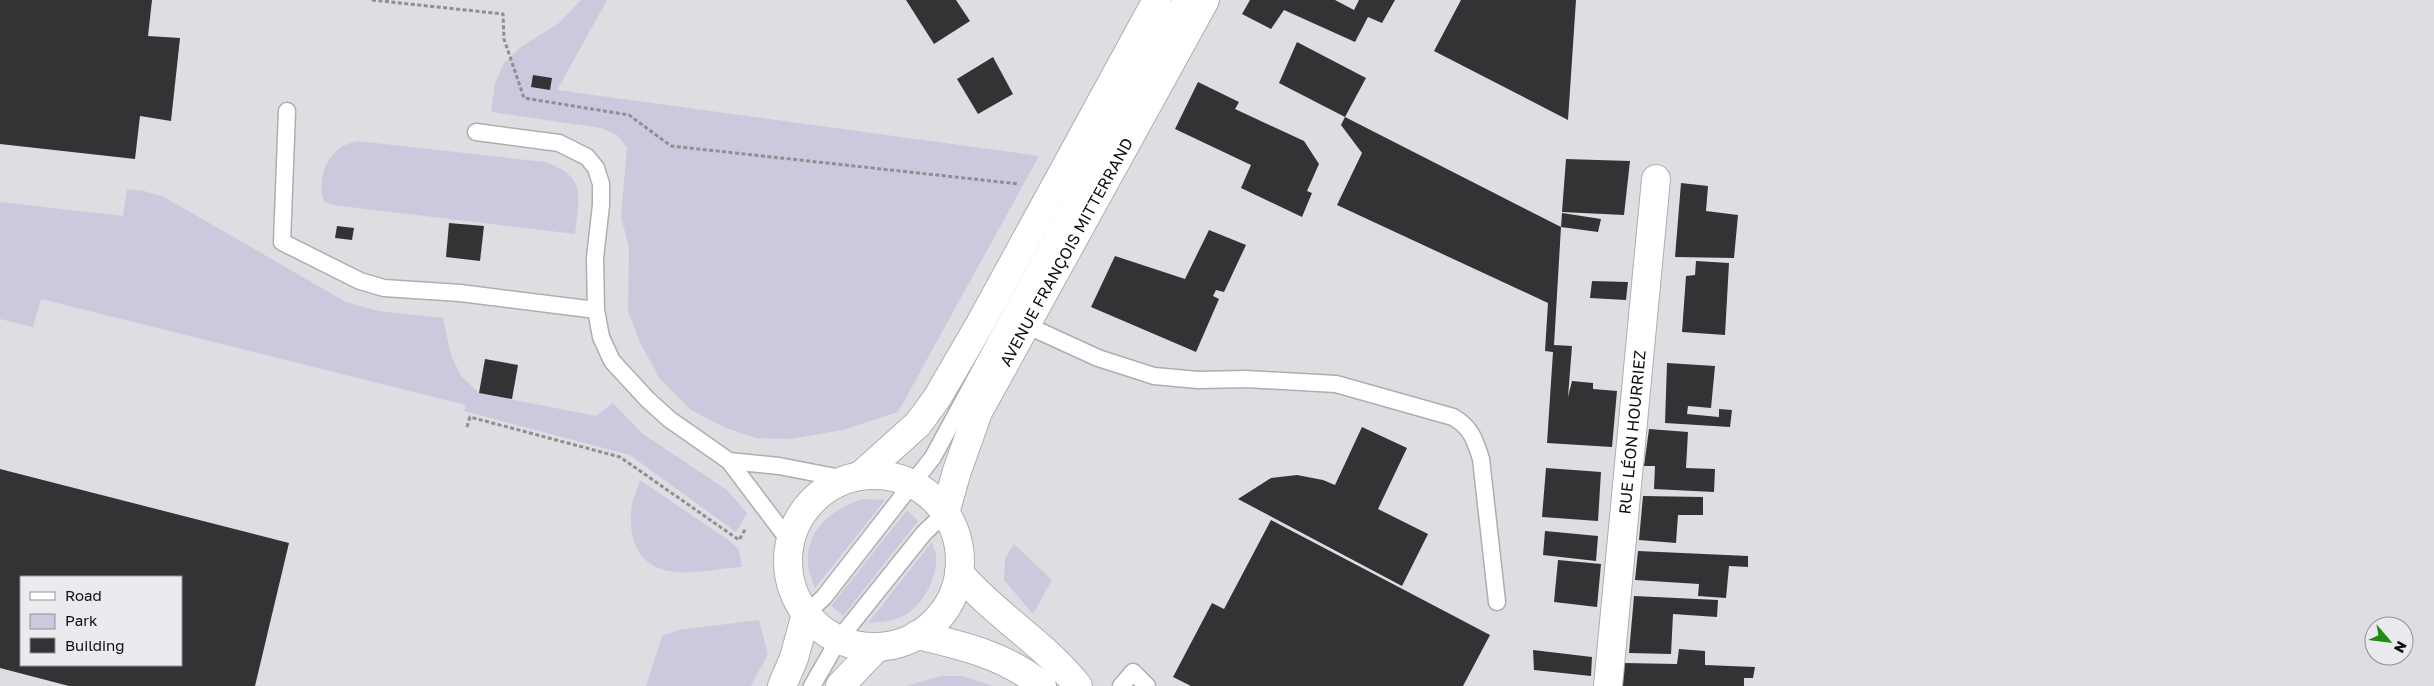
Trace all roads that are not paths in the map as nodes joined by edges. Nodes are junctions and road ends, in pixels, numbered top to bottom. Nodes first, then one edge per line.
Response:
1 (1157, 0) edge
2 (1181, 0) edge
3 (1205, 0) edge
4 (287, 111) dead end
5 (476, 132) dead end
6 (1656, 179) dead end
7 (596, 310) junction
8 (1026, 324) junction
9 (729, 461) junction
10 (853, 478) junction
11 (913, 484) junction
12 (945, 513) junction
13 (790, 543) junction
14 (959, 573) junction
15 (1497, 602) dead end
16 (806, 614) junction
17 (917, 635) junction
18 (839, 639) junction
19 (877, 647) junction
20 (782, 686) edge
21 (812, 686) edge
22 (840, 686) edge
23 (1042, 686) edge
24 (1078, 686) edge
25 (1121, 686) edge
26 (1147, 686) edge
27 (1608, 686) edge

1 - 10 main road
2 - 11 lane
3 - 8 main road, AVENUE FRANÇOIS MITTERRAND
4 - 7 lane
5 - 7 lane
6 - 27 main road, RUE LÉON HOURRIEZ
7 - 9 lane
8 - 12 main road, AVENUE FRANÇOIS MITTERRAND
8 - 15 lane
9 - 10 lane
9 - 13 lane
10 - 11 main road
10 - 13 main road
11 - 12 main road
11 - 16 lane
12 - 14 main road
12 - 18 lane
13 - 16 main road
14 - 17 main road
14 - 24 main road
16 - 18 main road
16 - 20 main road
17 - 19 main road
17 - 23 main road
18 - 19 main road
18 - 21 lane
19 - 22 main road
25 - 26 lane

